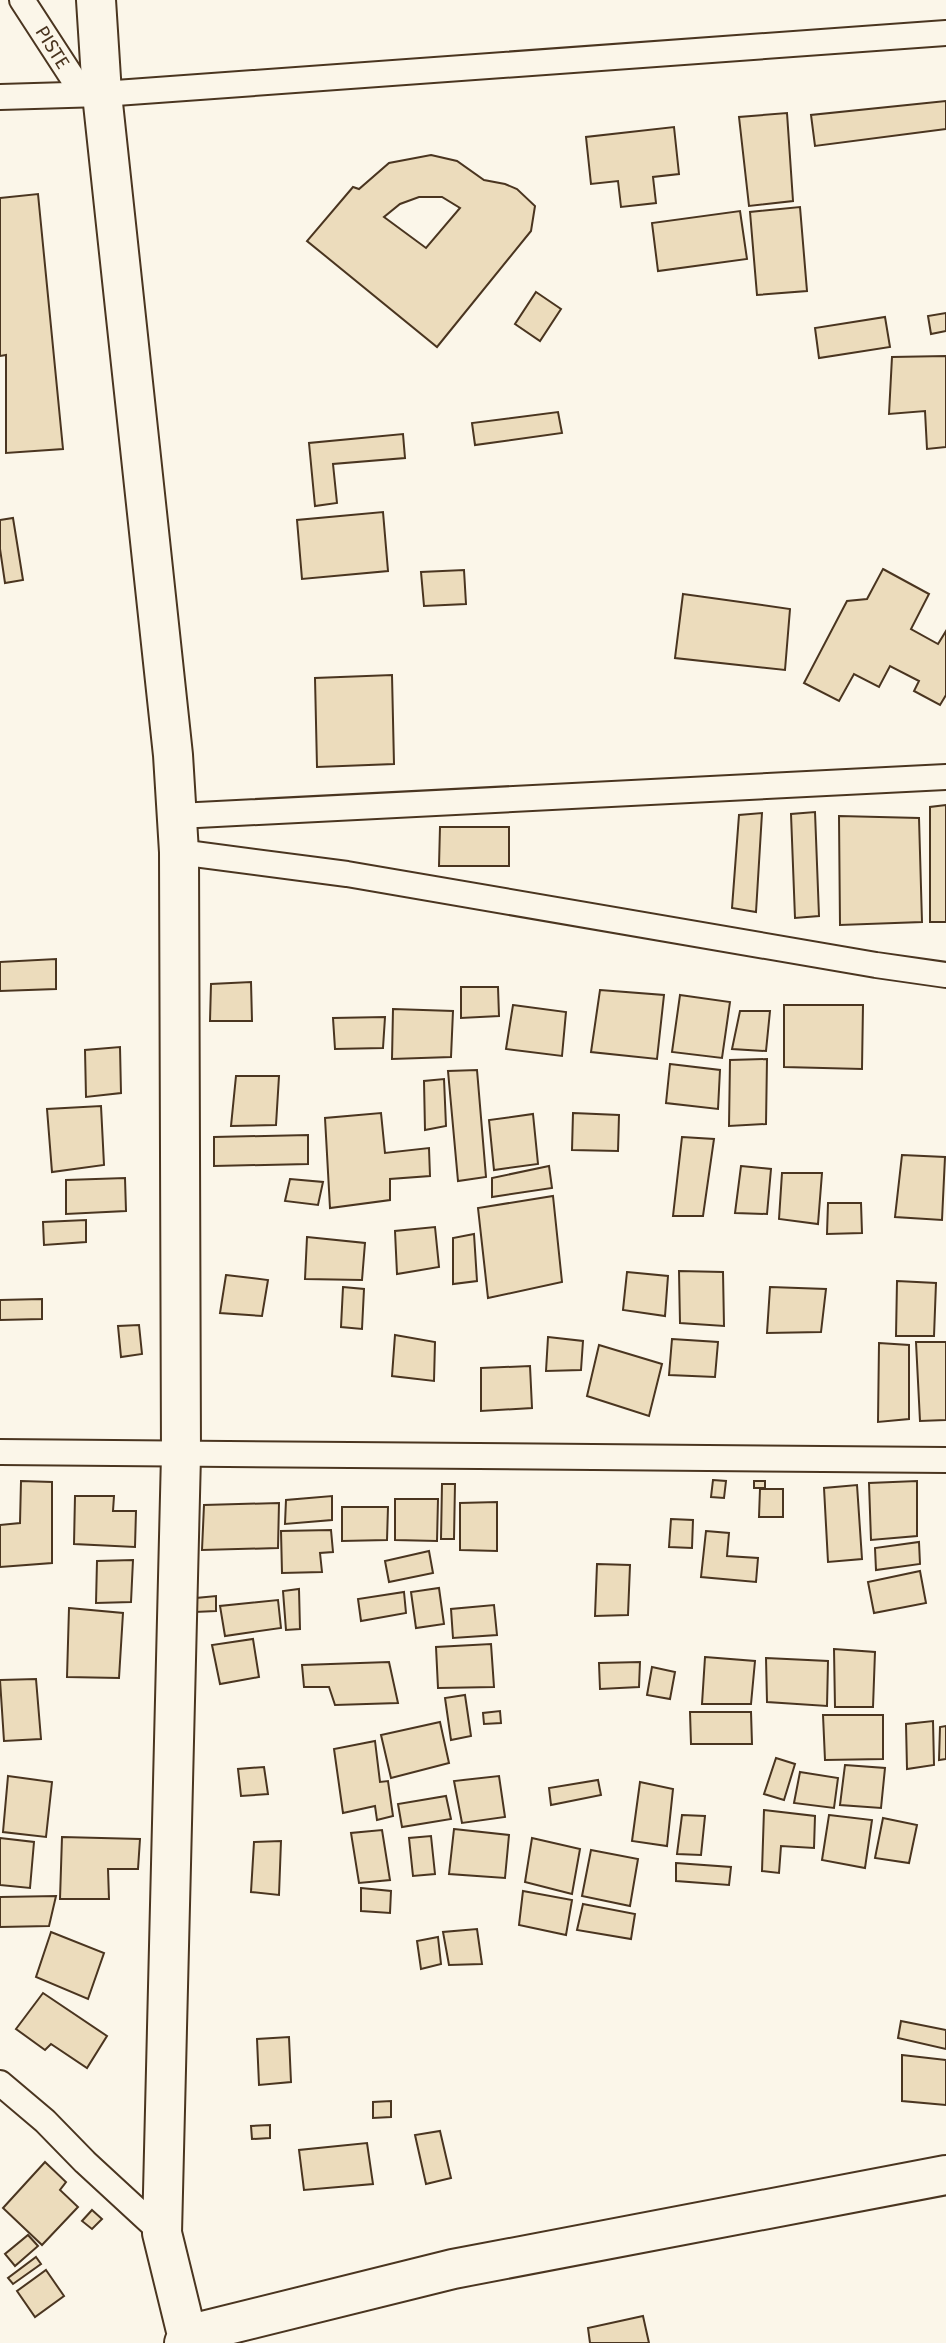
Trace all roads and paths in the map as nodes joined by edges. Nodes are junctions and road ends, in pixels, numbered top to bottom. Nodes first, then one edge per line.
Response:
1 (22, 0) edge
2 (96, 0) edge
3 (946, 33) edge
4 (92, 94) junction
5 (0, 97) edge
6 (946, 777) edge
7 (178, 834) junction
8 (946, 975) edge
9 (0, 1452) edge
10 (181, 1455) junction
11 (946, 1460) edge
12 (0, 2083) edge
13 (946, 2175) edge
14 (162, 2233) junction
15 (186, 2339) edge

1 - 4 street, PISTE
2 - 4 highway
3 - 4 street
4 - 5 street
4 - 7 highway
6 - 7 street
7 - 8 street
7 - 10 highway
9 - 10 street
10 - 11 street
10 - 14 highway
12 - 14 street
13 - 15 highway
14 - 15 highway

